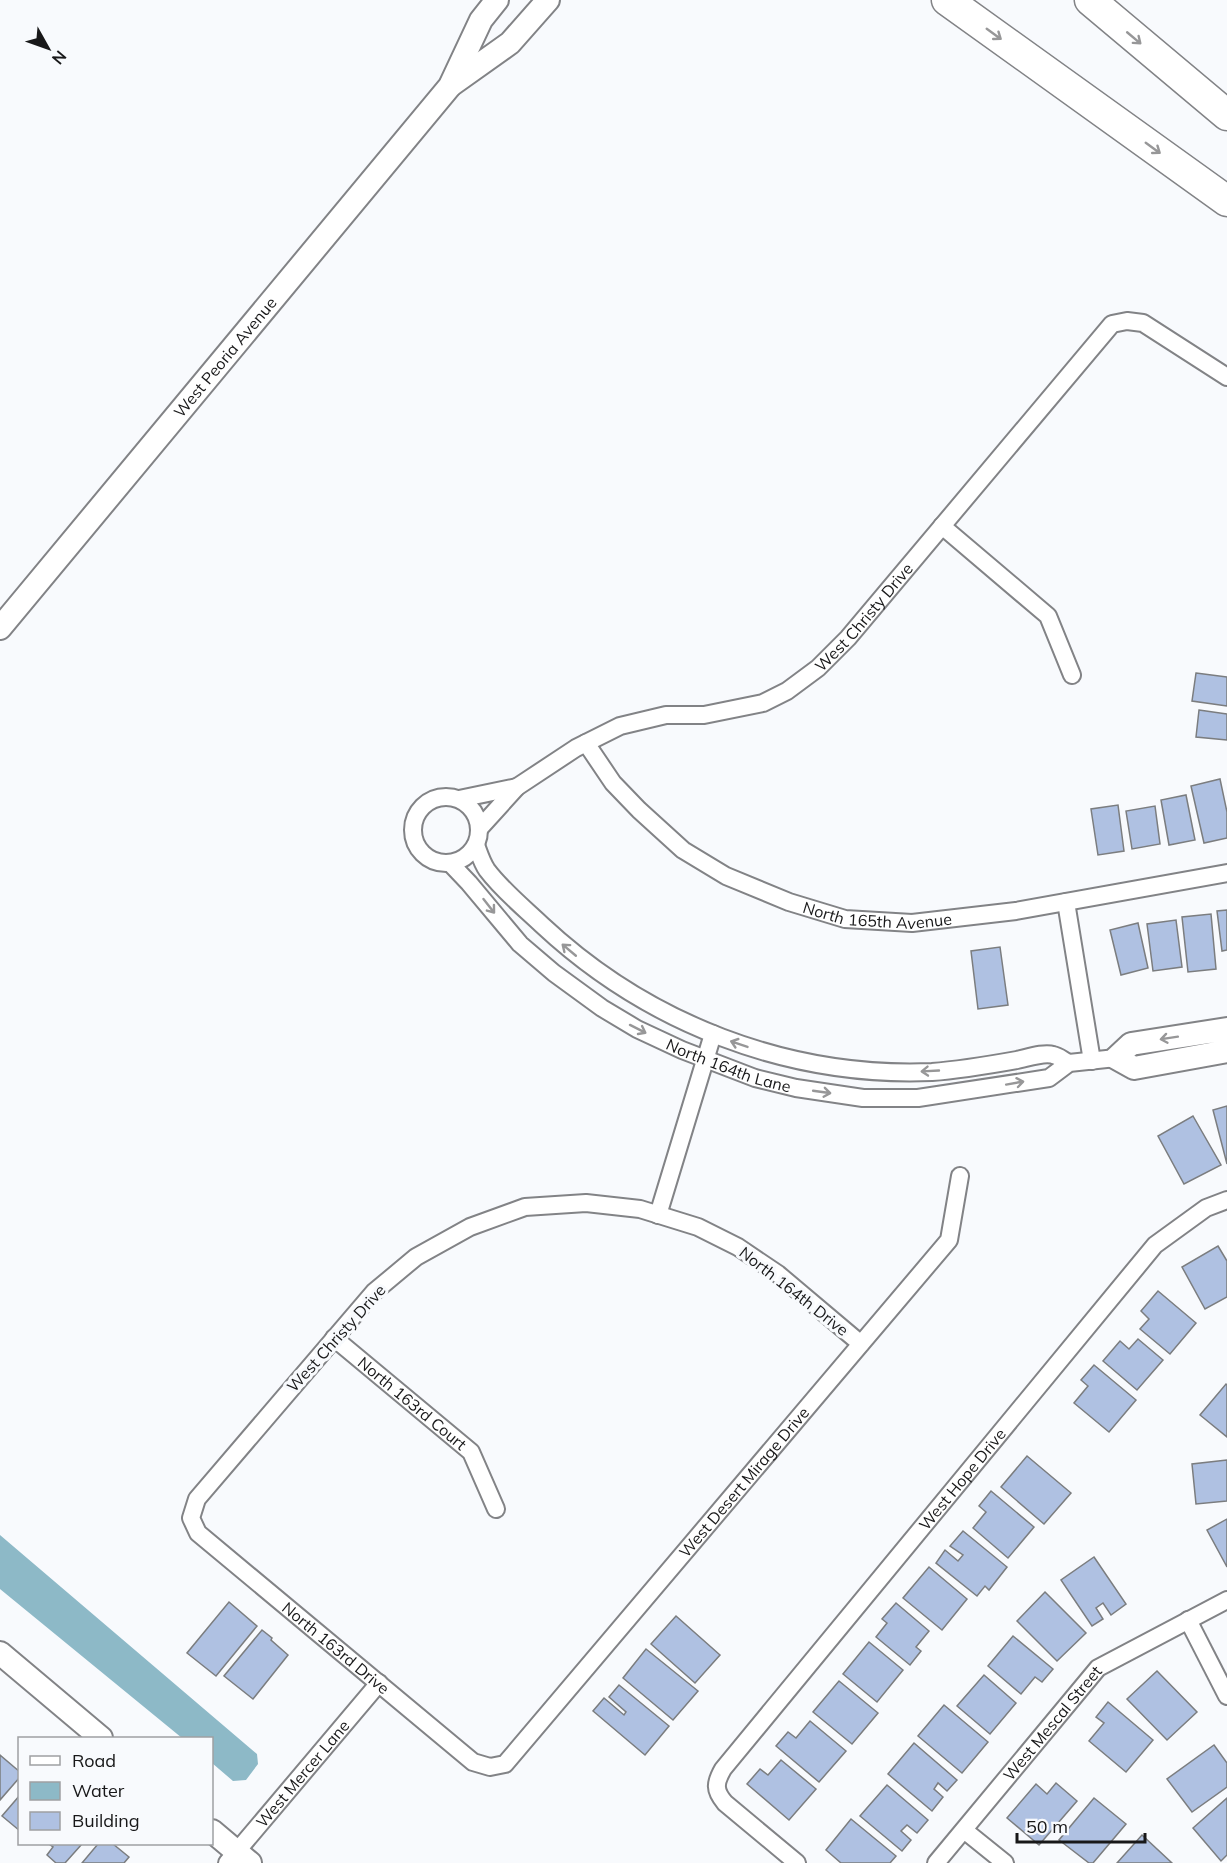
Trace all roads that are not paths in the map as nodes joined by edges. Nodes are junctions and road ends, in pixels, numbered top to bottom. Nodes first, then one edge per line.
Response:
1 (497, 0) edge
2 (548, 0) edge
3 (947, 0) edge
4 (1090, 0) edge
5 (450, 86) junction
6 (1227, 115) edge
7 (1227, 201) edge
8 (1227, 377) edge
9 (942, 526) junction
10 (0, 628) edge
11 (1072, 675) dead end
12 (586, 743) junction
13 (517, 787) junction
14 (459, 799) junction
15 (477, 837) junction
16 (450, 863) junction
17 (1227, 873) edge
18 (1066, 902) junction
19 (1227, 1029) edge
20 (713, 1034) junction
21 (1227, 1052) edge
22 (1116, 1058) junction
23 (705, 1059) junction
24 (1092, 1061) junction
25 (1069, 1064) junction
26 (960, 1176) dead end
27 (1227, 1200) edge
28 (658, 1215) junction
29 (334, 1338) junction
30 (861, 1344) junction
31 (496, 1509) dead end
32 (191, 1518) joint
33 (1227, 1600) edge
34 (1188, 1620) junction
35 (0, 1653) edge
36 (379, 1683) junction
37 (1227, 1696) edge
38 (100, 1737) edge
39 (490, 1767) joint
40 (964, 1830) junction
41 (213, 1832) edge
42 (238, 1859) edge
43 (797, 1863) edge
44 (936, 1863) edge
45 (1005, 1863) edge

1 - 5 main road, West Peoria Avenue
2 - 5 main road, West Peoria Avenue
3 -> 7 highway
4 -> 6 highway
5 - 10 main road, West Peoria Avenue
8 - 9 street, West Christy Drive
9 - 11 street
9 - 12 street, West Christy Drive
12 - 13 street, West Christy Drive
12 - 18 street, North 165th Avenue
13 - 14 street
13 - 15 street
14 - 15 street, North 164th Lane
14 - 16 street, North 164th Lane
15 - 16 street
20 -> 15 street, North 164th Lane
16 -> 23 street, North 164th Lane
17 - 18 street, North 165th Avenue
18 - 24 street
19 -> 22 main road
20 - 23 street
25 -> 20 street, North 164th Lane
21 - 22 main road
22 - 24 street, North 164th Lane
23 -> 25 street, North 164th Lane
23 - 28 street
24 - 25 street, North 164th Lane
26 - 30 street, West Desert Mirage Drive
27 - 43 street, West Hope Drive
28 - 29 street, West Christy Drive
28 - 30 street, North 164th Drive
29 - 31 street, North 163rd Court
29 - 32 street, West Christy Drive
30 - 39 street, West Desert Mirage Drive
32 - 36 street, North 163rd Drive
33 - 34 street, West Mescal Street
34 - 37 street
34 - 40 street, West Mescal Street
35 - 38 main road
36 - 39 street, North 163rd Drive
36 - 42 street, West Mercer Lane
40 - 44 street, West Mescal Street
40 - 45 street
41 - 42 main road

